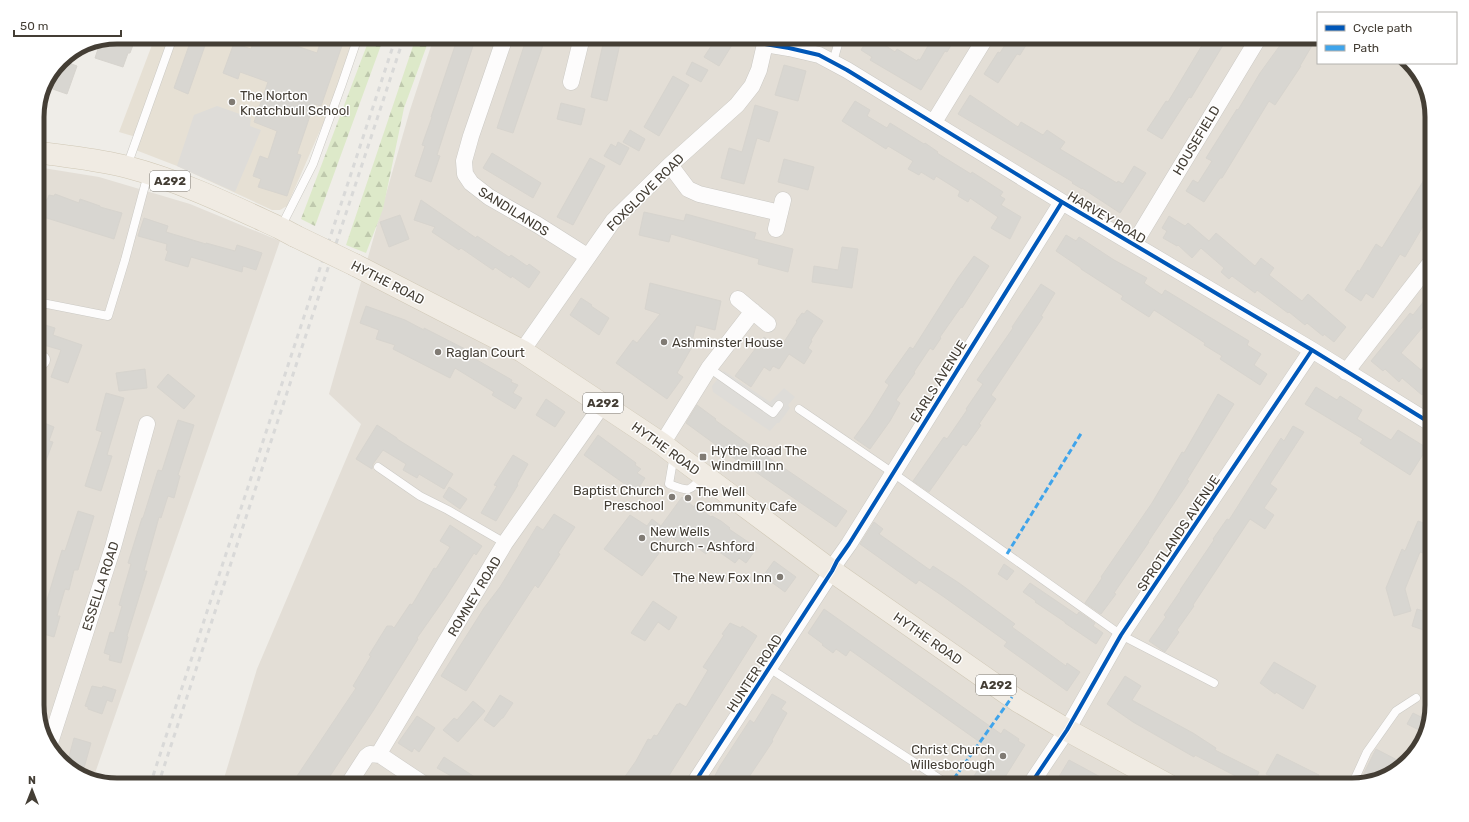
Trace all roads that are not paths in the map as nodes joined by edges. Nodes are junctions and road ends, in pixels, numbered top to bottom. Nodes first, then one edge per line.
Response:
1 (170, 44) edge
2 (356, 44) edge
3 (503, 44) edge
4 (576, 44) edge
5 (764, 44) edge
6 (775, 44) edge
7 (838, 44) edge
8 (982, 44) edge
9 (1255, 44) edge
10 (833, 62) junction
11 (571, 82) dead end
12 (934, 122) junction
13 (44, 153) edge
14 (670, 165) junction
15 (126, 167) junction
16 (148, 173) junction
17 (1062, 202) junction
18 (779, 214) dead end
19 (288, 232) junction
20 (1134, 244) junction
21 (587, 256) junction
22 (1425, 270) edge
23 (738, 299) dead end
24 (44, 303) edge
25 (753, 311) junction
26 (768, 324) dead end
27 (1312, 350) junction
28 (522, 351) junction
29 (709, 368) junction
30 (1346, 372) junction
31 (603, 404) junction
32 (779, 405) dead end
33 (799, 409) dead end
34 (1425, 420) edge
35 (147, 424) dead end
36 (668, 449) junction
37 (378, 467) dead end
38 (893, 473) junction
39 (505, 543) junction
40 (832, 571) junction
41 (1121, 635) junction
42 (769, 668) junction
43 (1214, 683) dead end
44 (1416, 698) dead end
45 (1067, 730) junction
46 (52, 737) edge
47 (378, 755) junction
48 (352, 778) edge
49 (414, 778) edge
50 (698, 778) edge
51 (938, 778) edge
52 (1035, 778) edge
53 (1153, 778) edge
54 (1355, 778) edge

1 - 15 lane
2 - 19 lane
3 - 21 street, SANDILANDS
4 - 11 street
5 - 14 street, FOXGLOVE ROAD
6 - 10 street, HARVEY ROAD
7 - 10 lane
8 - 12 street
9 - 20 street, HOUSEFIELD
10 - 12 street, HARVEY ROAD
12 - 17 street, HARVEY ROAD
13 - 15 main road, HYTHE ROAD / A292
14 - 18 street
14 - 21 street, FOXGLOVE ROAD
15 - 16 main road, HYTHE ROAD / A292
16 - 19 main road, HYTHE ROAD / A292
16 - 24 lane
17 - 20 street, HARVEY ROAD
17 - 38 street, EARLS AVENUE
19 - 28 main road, HYTHE ROAD / A292, bridge
20 - 27 street, HARVEY ROAD
21 - 28 street, FOXGLOVE ROAD
22 - 30 street
23 - 25 street
25 - 26 street
25 - 29 street
27 - 30 street, HARVEY ROAD
27 - 41 street, SPROTLANDS AVENUE
28 - 31 main road, HYTHE ROAD / A292
29 - 32 lane
29 - 36 street
30 - 34 street, HARVEY ROAD
31 - 36 main road, HYTHE ROAD / A292
31 - 39 street, ROMNEY ROAD
33 - 38 lane
35 - 46 street, ESSELLA ROAD
36 - 40 main road, HYTHE ROAD / A292
37 - 39 lane
38 - 40 street, EARLS AVENUE
38 - 41 lane
39 - 47 street, ROMNEY ROAD
40 - 42 street, HUNTER ROAD
40 - 45 main road, HYTHE ROAD / A292
41 - 43 lane
41 - 45 street, SPROTLANDS AVENUE
42 - 50 street, HUNTER ROAD
42 - 51 lane
44 - 54 lane
45 - 52 street, SPROTLANDS AVENUE
45 - 53 main road, HYTHE ROAD / A292
47 - 48 street
47 - 49 street

